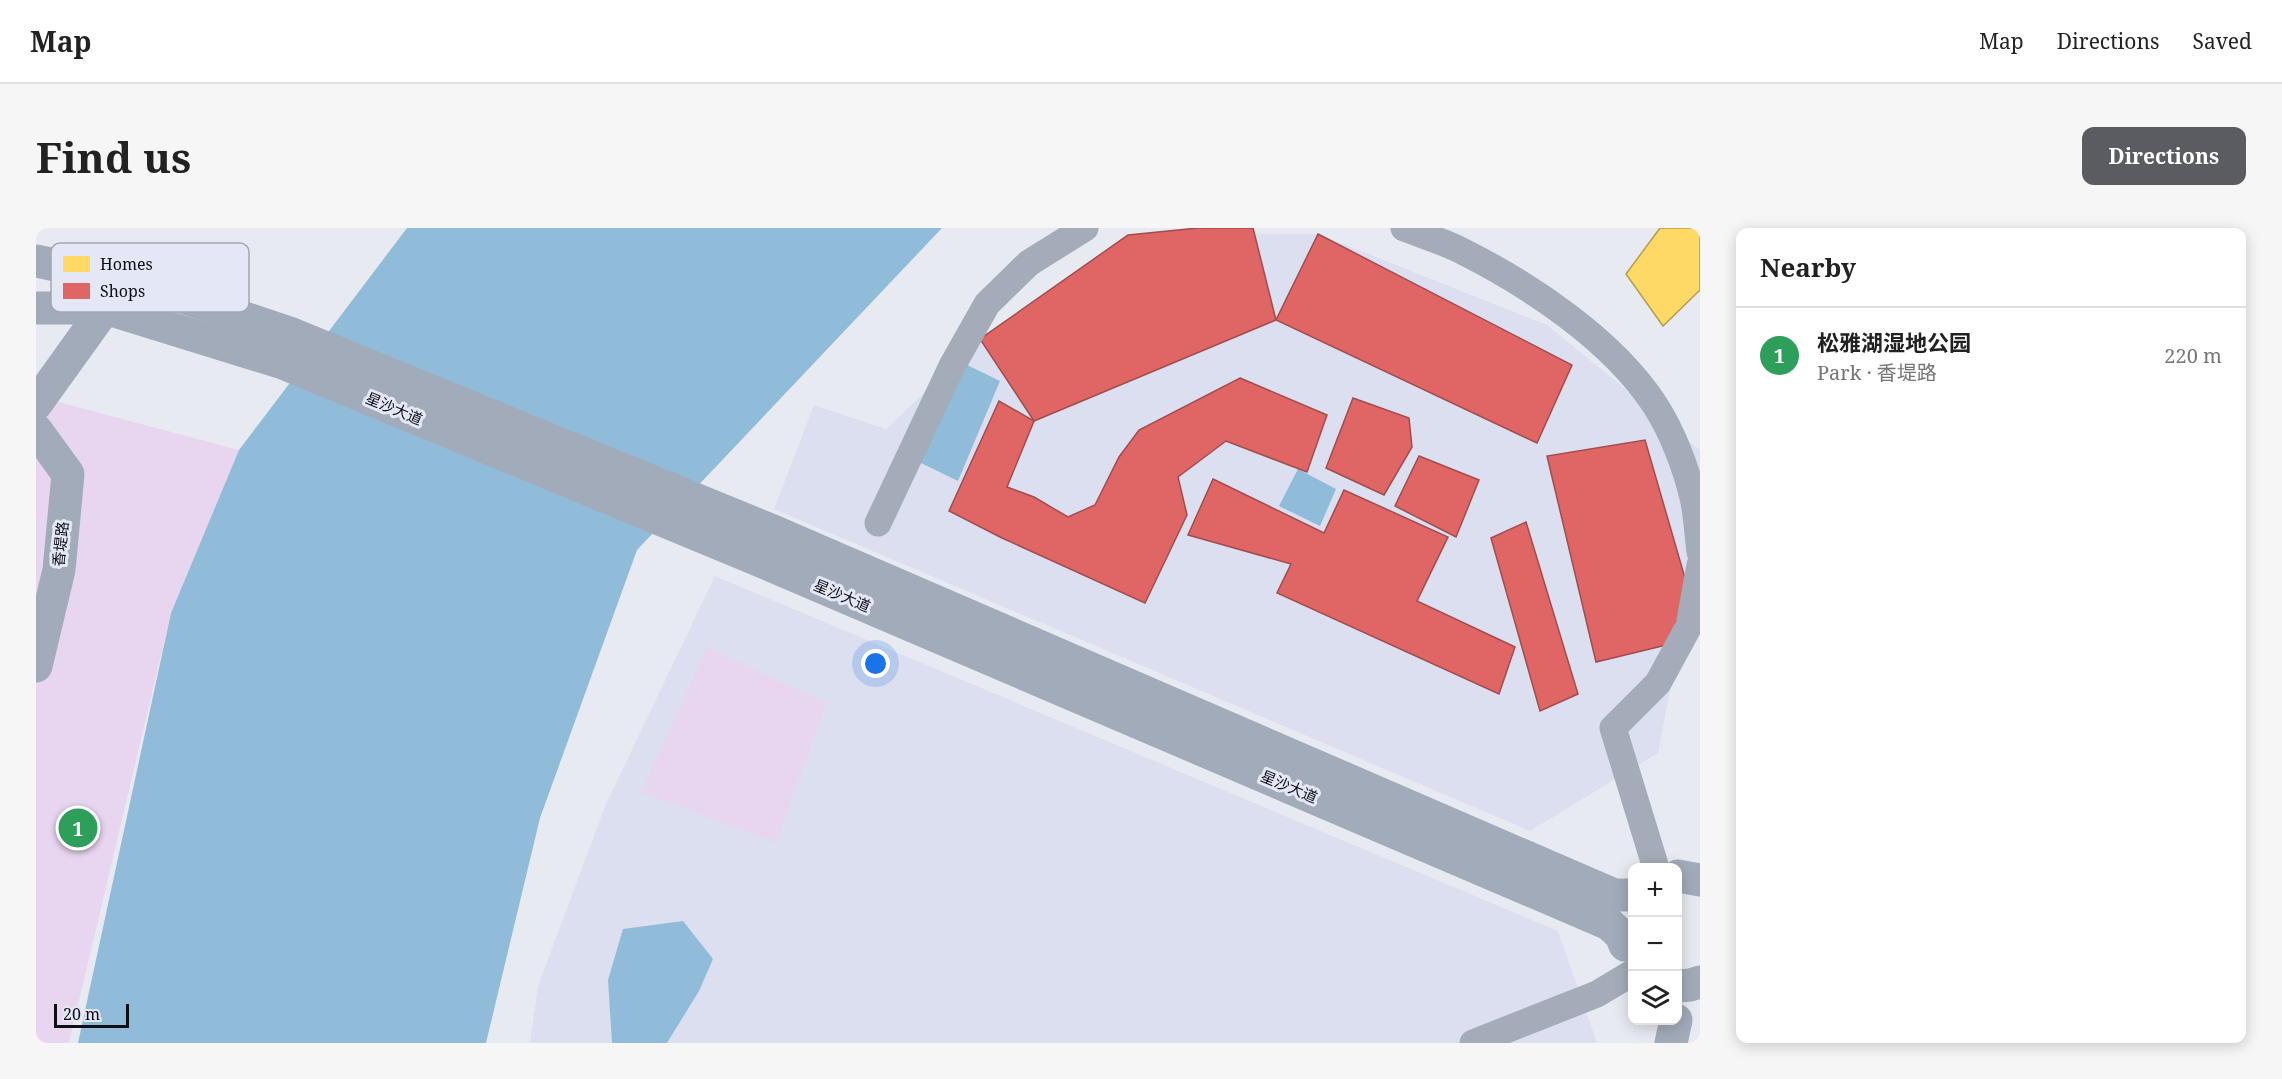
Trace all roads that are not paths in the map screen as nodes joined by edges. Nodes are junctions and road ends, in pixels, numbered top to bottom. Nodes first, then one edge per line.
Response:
1 (1084, 228) edge
2 (1404, 228) edge
3 (36, 261) edge
4 (51, 264) edge
5 (102, 312) edge
6 (123, 312) edge
7 (206, 312) edge
8 (287, 349) junction
9 (36, 404) edge
10 (36, 430) edge
11 (878, 523) dead end
12 (1700, 552) edge
13 (1700, 566) edge
14 (36, 666) edge
15 (1655, 863) edge
16 (1682, 877) edge
17 (1700, 880) edge
18 (1628, 895) edge
19 (1628, 909) edge
20 (1628, 948) edge
21 (1628, 954) edge
22 (1628, 962) edge
23 (1675, 1025) edge
24 (1473, 1043) edge
25 (1671, 1043) edge

1 - 11 street
2 - 12 street
3 - 4 street, 星沙大道
5 - 9 street
6 - 8 street, 星沙大道
7 - 8 street, 星沙大道
8 - 18 street, 星沙大道
8 - 21 street, 星沙大道
10 - 14 street, 香堤路
13 - 15 street
16 - 17 street
19 - 20 street
22 - 24 street
23 - 25 street

